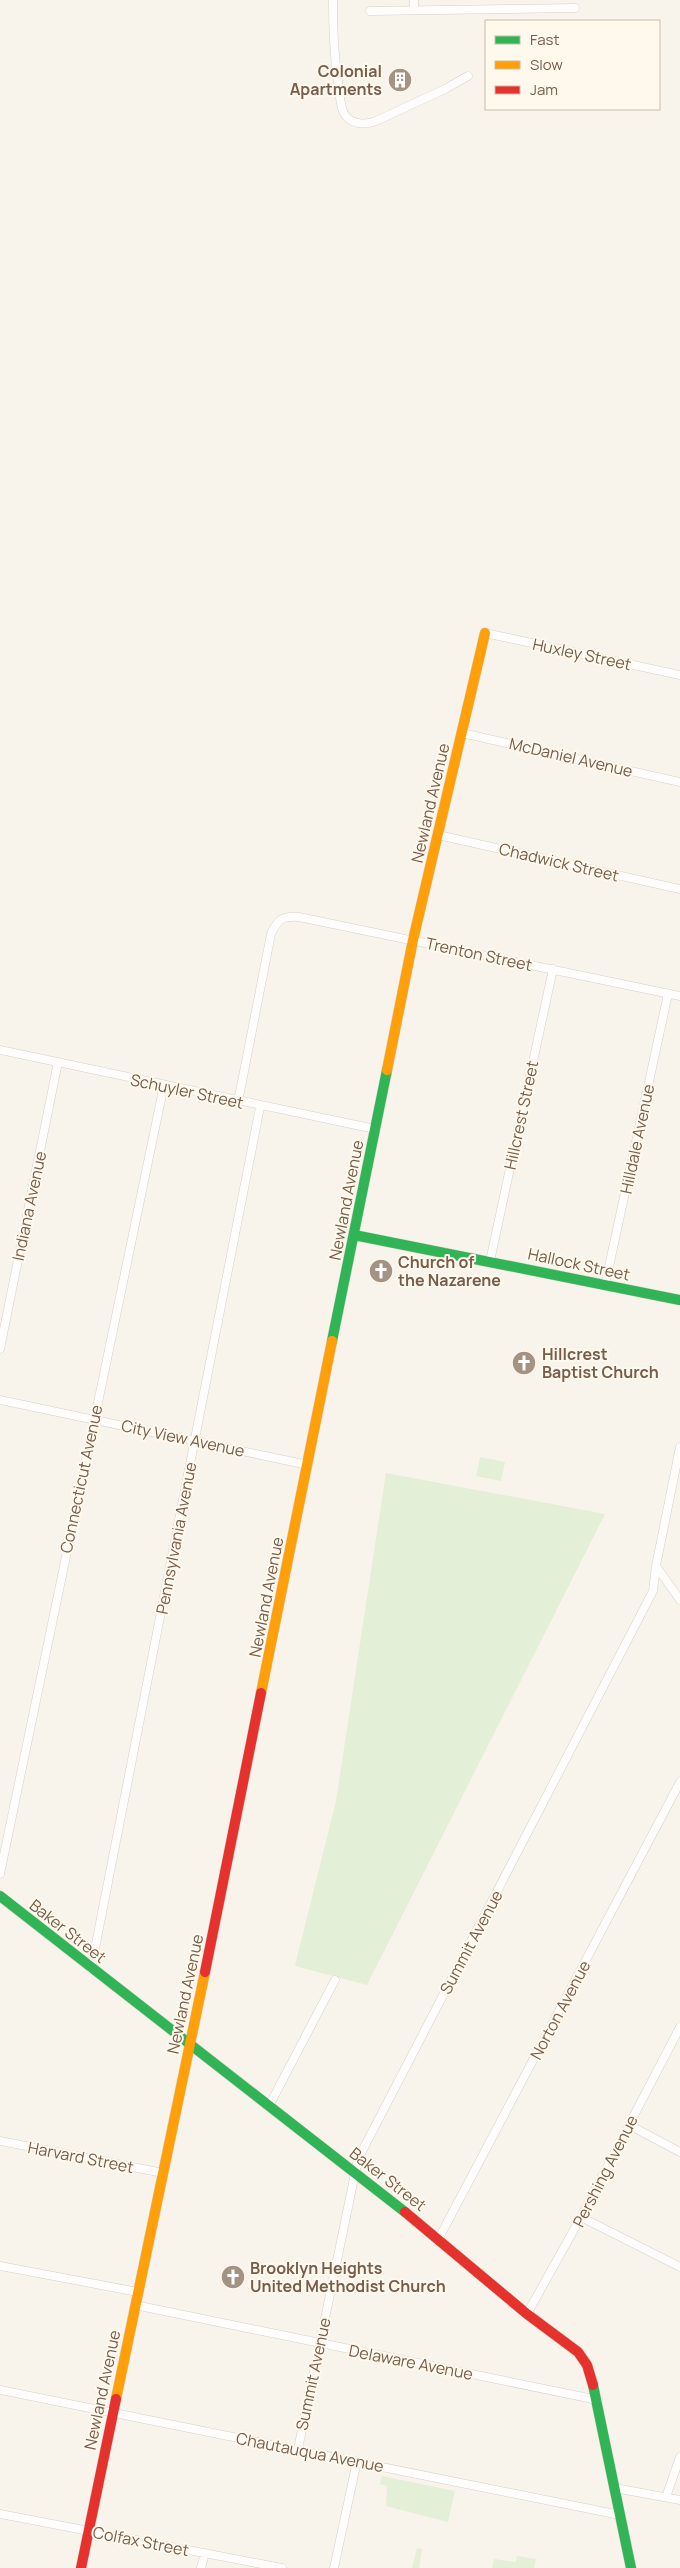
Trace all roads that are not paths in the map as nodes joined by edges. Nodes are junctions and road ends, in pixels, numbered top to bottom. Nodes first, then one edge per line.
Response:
1 (333, 0) edge
2 (414, 0) edge
3 (532, 0) edge
4 (574, 8) dead end
5 (532, 9) junction
6 (414, 10) junction
7 (370, 12) dead end
8 (468, 76) dead end
9 (485, 633) joint
10 (680, 675) edge
11 (462, 733) junction
12 (680, 782) edge
13 (438, 835) junction
14 (680, 889) edge
15 (414, 940) junction
16 (553, 969) junction
17 (668, 994) junction
18 (680, 996) edge
19 (0, 1050) edge
20 (58, 1062) junction
21 (164, 1085) junction
22 (238, 1102) junction
23 (260, 1106) junction
24 (375, 1130) junction
25 (354, 1235) junction
26 (490, 1261) junction
27 (605, 1285) junction
28 (680, 1300) edge
29 (0, 1349) edge
30 (0, 1400) edge
31 (93, 1420) junction
32 (195, 1441) junction
33 (680, 1447) edge
34 (308, 1465) junction
35 (656, 1566) junction
36 (680, 1600) edge
37 (680, 1782) edge
38 (0, 1874) edge
39 (0, 1896) edge
40 (91, 1969) junction
41 (335, 1980) dead end
42 (679, 2031) edge
43 (190, 2045) junction
44 (269, 2106) junction
45 (629, 2125) junction
46 (0, 2141) edge
47 (680, 2152) edge
48 (355, 2172) junction
49 (162, 2173) junction
50 (581, 2217) junction
51 (439, 2238) junction
52 (0, 2266) edge
53 (680, 2267) edge
54 (138, 2292) junction
55 (135, 2305) junction
56 (527, 2314) junction
57 (319, 2344) junction
58 (0, 2390) edge
59 (598, 2400) junction
60 (113, 2413) junction
61 (298, 2449) junction
62 (680, 2456) edge
63 (357, 2461) junction
64 (615, 2488) junction
65 (666, 2497) junction
66 (680, 2500) edge
67 (0, 2514) edge
68 (620, 2515) junction
69 (89, 2531) junction
70 (204, 2553) junction
71 (81, 2568) edge
72 (201, 2568) edge
73 (282, 2568) edge
74 (334, 2568) edge
75 (631, 2568) edge

1 - 8 street
2 - 6 street
3 - 5 street
4 - 5 street
5 - 6 street
6 - 7 street
9 - 10 street, Huxley Street
9 - 11 street, Newland Avenue
11 - 12 street, McDaniel Avenue
11 - 13 street, Newland Avenue
13 - 14 street, Chadwick Street
13 - 15 street, Newland Avenue
15 - 16 street, Trenton Street
15 - 22 street, Trenton Street
15 - 24 street, Newland Avenue
16 - 17 street, Trenton Street
16 - 26 street, Hillcrest Street
17 - 18 street, Trenton Street
17 - 27 street, Hilldale Avenue
19 - 20 street, Schuyler Street
20 - 21 street, Schuyler Street
20 - 29 street, Indiana Avenue
21 - 22 street, Schuyler Street
21 - 31 street, Connecticut Avenue
22 - 23 street, Schuyler Street
23 - 24 street, Schuyler Street
23 - 32 street, Pennsylvania Avenue
24 - 25 street, Newland Avenue
25 - 26 street, Hallock Street
25 - 34 street, Newland Avenue
26 - 27 street, Hallock Street
27 - 28 street, Hallock Street
30 - 31 street, City View Avenue
31 - 32 street, City View Avenue
31 - 38 street, Connecticut Avenue
32 - 34 street, City View Avenue
32 - 40 street, Pennsylvania Avenue
33 - 35 street, Summit Avenue
34 - 43 street, Newland Avenue
35 - 36 street
35 - 48 street, Summit Avenue
37 - 51 street, Norton Avenue
39 - 40 street, Baker Street
40 - 43 street, Baker Street
41 - 44 street
42 - 45 street, Pershing Avenue
43 - 44 street, Baker Street
43 - 49 street, Newland Avenue
44 - 48 street, Baker Street
45 - 47 street
45 - 50 street, Pershing Avenue
46 - 49 street, Harvard Street
48 - 51 street, Baker Street
48 - 57 street, Summit Avenue
49 - 54 street, Newland Avenue
50 - 53 street
50 - 56 street, Pershing Avenue
51 - 56 street, Baker Street
52 - 54 street
54 - 55 street, Newland Avenue
55 - 57 street, Delaware Avenue
55 - 60 street, Newland Avenue
56 - 59 street, Baker Street
57 - 59 street, Delaware Avenue
57 - 61 street, Summit Avenue
58 - 60 street, Chautauqua Avenue
59 - 64 street, Baker Street
60 - 61 street, Chautauqua Avenue
60 - 69 street, Newland Avenue
61 - 63 street, Chautauqua Avenue
62 - 65 street
63 - 68 street, Chautauqua Avenue
63 - 74 street
64 - 65 street
64 - 68 street, Baker Street
65 - 66 street
67 - 69 street, Colfax Street
68 - 75 street, Baker Street
69 - 70 street, Colfax Street
69 - 71 street, Newland Avenue
70 - 72 street
70 - 73 street, Colfax Street

